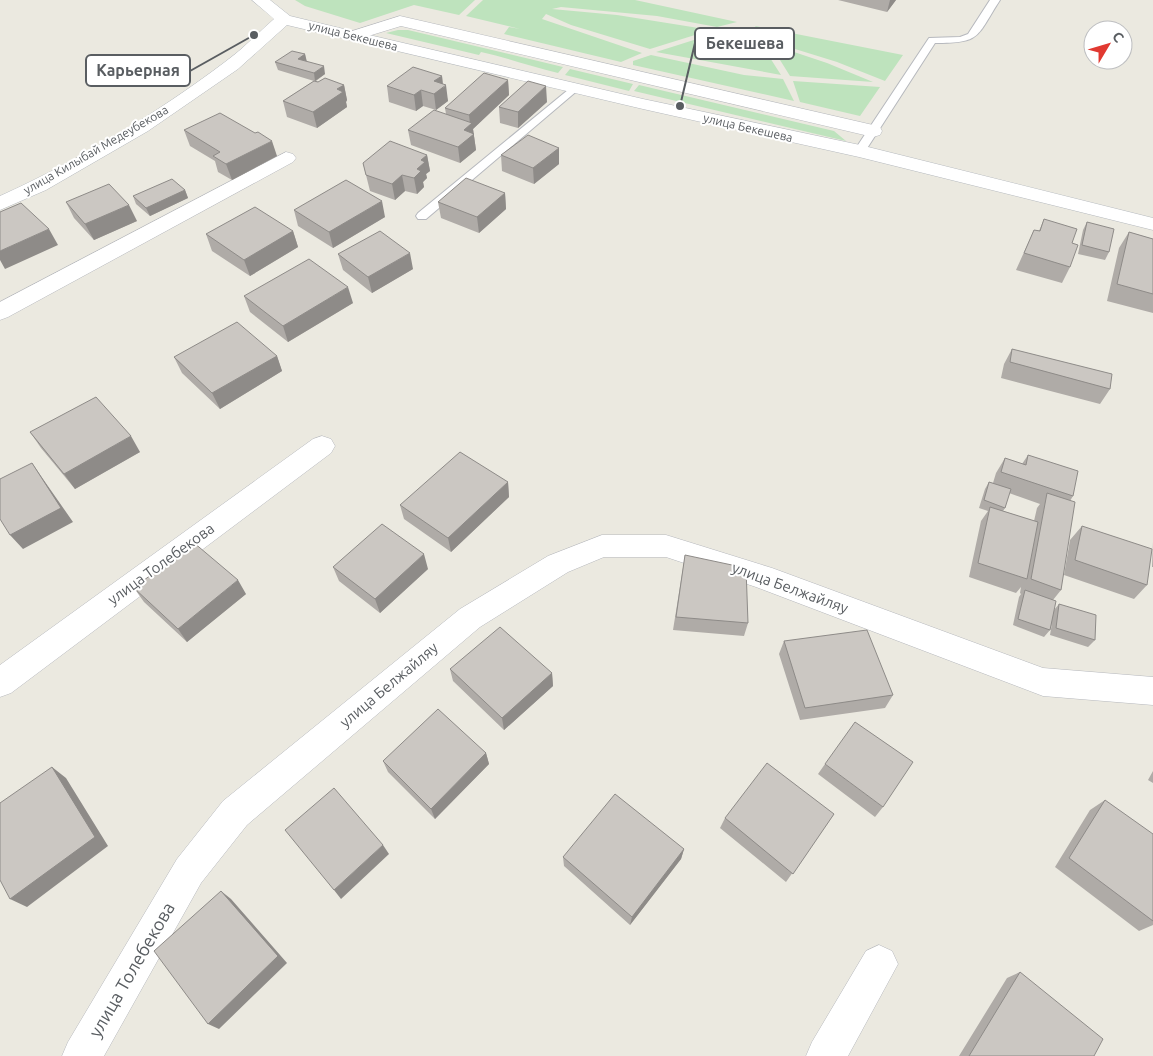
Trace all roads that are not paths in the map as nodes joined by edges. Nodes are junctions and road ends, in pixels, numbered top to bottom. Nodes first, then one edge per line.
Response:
1 (260, 0) edge
2 (995, 0) edge
3 (284, 18) junction
4 (352, 36) junction
5 (574, 88) junction
6 (873, 131) junction
7 (860, 152) junction
8 (286, 158) dead end
9 (0, 204) edge
10 (422, 216) dead end
11 (1153, 224) edge
12 (0, 312) edge
13 (322, 446) dead end
14 (0, 683) edge
15 (1153, 692) edge
16 (235, 813) joint
17 (879, 964) dead end
18 (82, 1056) edge
19 (826, 1056) edge

1 - 3 street
2 - 6 lane
3 - 4 street, улица Бекешева
3 - 9 street, улица Килыбай Медеубекова
4 - 5 street, улица Бекешева
4 - 6 street
5 - 7 street, улица Бекешева
5 - 10 lane
6 - 7 lane
7 - 11 street, улица Бекешева
8 - 12 street
13 - 14 street, улица Толебекова
15 - 16 street, улица Белжайляу
16 - 18 street, улица Толебекова
17 - 19 street

